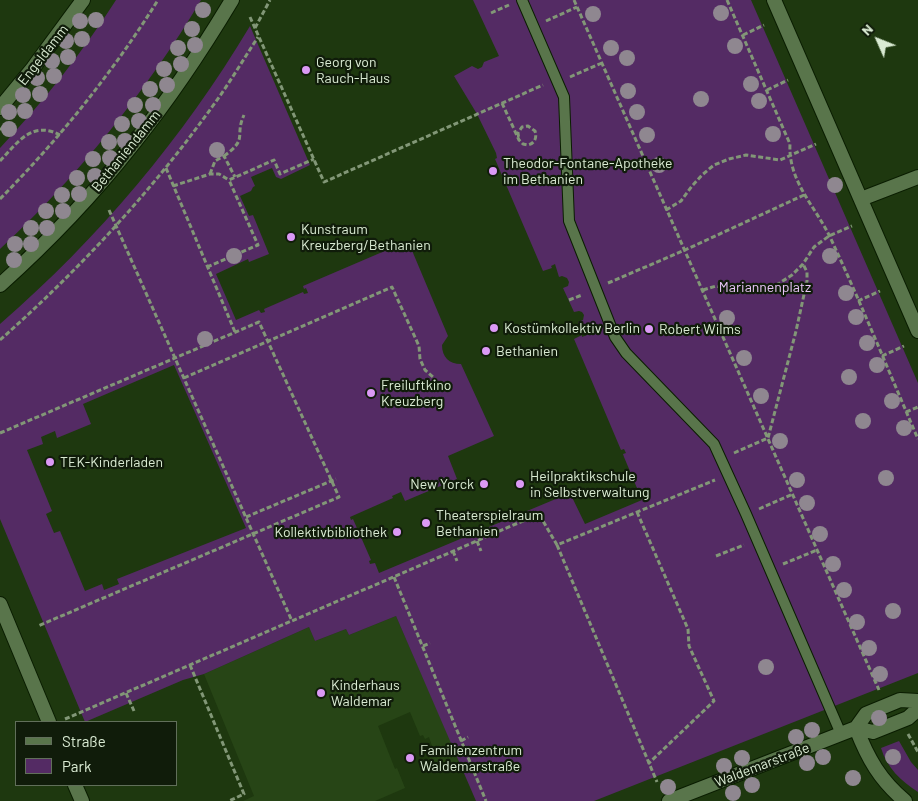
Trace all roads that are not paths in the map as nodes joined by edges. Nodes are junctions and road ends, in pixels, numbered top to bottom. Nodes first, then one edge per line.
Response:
1 (83, 0) edge
2 (232, 0) edge
3 (774, 0) edge
4 (518, 2) edge
5 (0, 108) edge
6 (918, 177) edge
7 (861, 199) junction
8 (0, 285) edge
9 (918, 331) edge
10 (0, 604) edge
11 (918, 701) edge
12 (918, 708) edge
13 (50, 721) edge
14 (856, 728) junction
15 (841, 734) junction
16 (75, 786) edge
17 (82, 801) edge
18 (669, 801) edge
19 (905, 801) edge

1 - 5 street, Engeldamm
2 - 8 street, Bethaniendamm
3 - 7 street
4 - 15 lane
6 - 7 street
7 - 9 street
10 - 13 street
11 - 14 street, Waldemarstraße
12 - 14 street, Waldemarstraße
14 - 15 street, Waldemarstraße
14 - 19 street
15 - 18 street, Waldemarstraße
16 - 17 street

